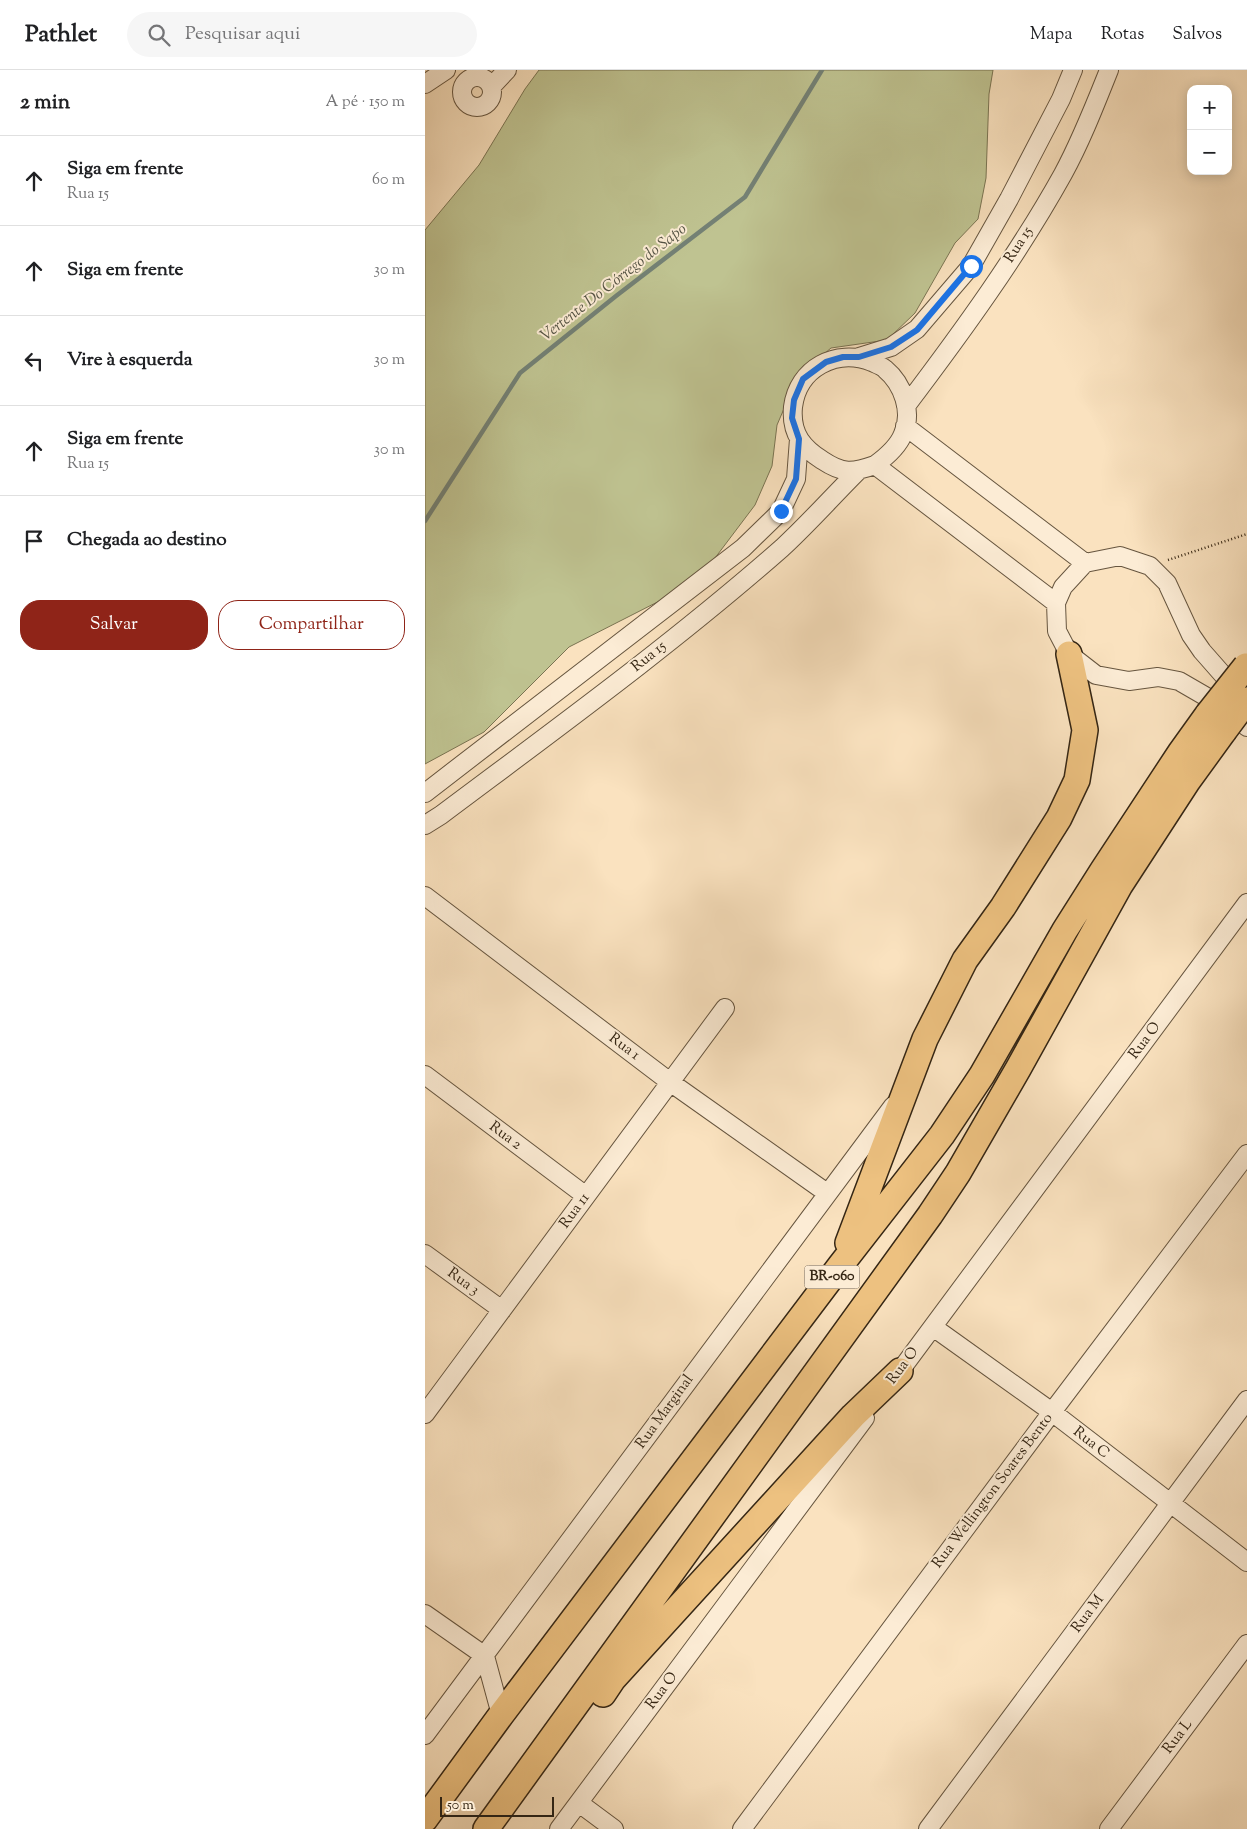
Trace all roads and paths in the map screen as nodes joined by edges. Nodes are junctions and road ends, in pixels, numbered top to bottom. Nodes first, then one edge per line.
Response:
1 (446, 70) edge
2 (507, 70) edge
3 (1073, 70) edge
4 (1109, 70) edge
5 (425, 84) edge
6 (491, 86) junction
7 (859, 357) junction
8 (906, 406) junction
9 (905, 426) junction
10 (799, 439) junction
11 (875, 465) junction
12 (857, 472) junction
13 (1247, 534) edge
14 (1085, 563) junction
15 (1150, 566) junction
16 (1056, 604) junction
17 (1069, 654) junction
18 (1247, 665) edge
19 (1247, 696) edge
20 (1247, 700) edge
21 (1226, 724) edge
22 (425, 793) edge
23 (425, 824) edge
24 (425, 896) edge
25 (1247, 903) edge
26 (725, 1008) dead end
27 (425, 1075) edge
28 (670, 1082) junction
29 (906, 1089) junction
30 (1247, 1154) edge
31 (827, 1193) junction
32 (586, 1196) junction
33 (425, 1254) edge
34 (840, 1266) junction
35 (501, 1310) junction
36 (933, 1327) junction
37 (900, 1371) junction
38 (1247, 1400) edge
39 (1052, 1412) junction
40 (425, 1414) edge
41 (1170, 1504) junction
42 (1247, 1562) edge
43 (425, 1614) edge
44 (1247, 1644) edge
45 (485, 1656) junction
46 (501, 1715) junction
47 (425, 1735) edge
48 (579, 1803) junction
49 (425, 1819) edge
50 (486, 1829) edge
51 (496, 1829) edge
52 (559, 1829) edge
53 (614, 1829) edge
54 (742, 1829) edge
55 (928, 1829) edge
56 (1109, 1829) edge

1 - 5 street
2 - 6 street
3 - 7 street, Rua 15
4 - 8 street, Rua 15
6 - 6 street
7 - 8 street
7 - 10 street
8 - 9 street
9 - 11 street
9 - 14 street
10 - 12 street
10 - 22 street, Rua 15
11 - 12 street
11 - 16 street
12 - 23 street, Rua 15
13 - 15 path
14 - 15 street
14 - 16 street
15 - 19 street
16 - 17 street
17 - 21 street
17 - 29 highway
18 - 21 highway, BR-060, bridge
20 - 21 highway, BR-060, bridge
21 - 34 highway, BR-060
21 - 50 highway, BR-060
24 - 28 street, Rua 1
25 - 36 street, Rua O
26 - 28 street, Rua 11
27 - 32 street, Rua 2
28 - 31 street, Rua 1
28 - 32 street, Rua 11
29 - 31 street, Rua Marginal
29 - 34 highway
30 - 39 street, Rua Wellington Soares Bento
31 - 45 street, Rua Marginal
32 - 35 street, Rua 11
33 - 35 street, Rua 3
34 - 46 highway, BR-060
35 - 40 street, Rua 11
36 - 37 street, Rua O
36 - 39 street, Rua C
37 - 48 street, Rua O
37 - 51 highway
38 - 41 street, Rua M
39 - 41 street, Rua C
39 - 54 street, Rua Wellington Soares Bento
41 - 42 street, Rua C
41 - 55 street, Rua M
43 - 45 street
44 - 56 street, Rua L
45 - 46 street
45 - 47 street, Rua Marginal
46 - 49 highway, BR-060
48 - 52 street, Rua O
48 - 53 street

